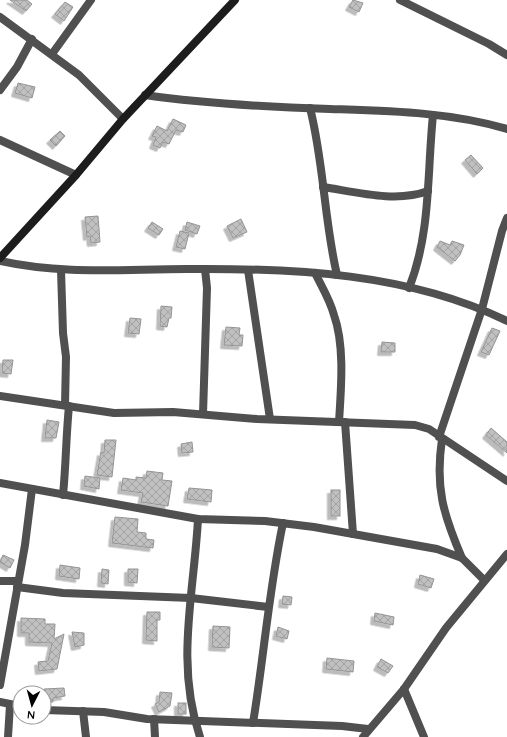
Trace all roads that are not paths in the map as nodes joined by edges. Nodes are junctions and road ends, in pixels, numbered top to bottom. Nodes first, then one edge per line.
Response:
1 (91, 0) edge
2 (235, 0) edge
3 (400, 0) edge
4 (0, 17) edge
5 (32, 39) junction
6 (52, 54) junction
7 (507, 55) edge
8 (0, 90) edge
9 (145, 95) junction
10 (310, 108) junction
11 (433, 115) junction
12 (123, 118) junction
13 (507, 129) edge
14 (0, 140) edge
15 (76, 175) junction
16 (323, 187) junction
17 (428, 191) junction
18 (507, 218) edge
19 (0, 259) edge
20 (205, 269) junction
21 (61, 270) junction
22 (248, 270) junction
23 (315, 273) junction
24 (337, 275) junction
25 (409, 288) junction
26 (482, 309) junction
27 (507, 321) edge
28 (0, 396) edge
29 (67, 406) junction
30 (203, 414) junction
31 (270, 419) junction
32 (342, 422) junction
33 (441, 438) junction
34 (507, 481) edge
35 (0, 483) edge
36 (32, 490) junction
37 (62, 495) junction
38 (198, 519) junction
39 (283, 524) junction
40 (353, 534) junction
41 (507, 554) edge
42 (462, 558) junction
43 (504, 563) edge
44 (484, 580) junction
45 (0, 581) edge
46 (18, 584) junction
47 (191, 598) junction
48 (268, 607) junction
49 (0, 686) edge
50 (404, 689) junction
51 (0, 702) edge
52 (10, 704) joint
53 (52, 710) edge
54 (83, 712) junction
55 (154, 719) junction
56 (195, 720) junction
57 (253, 723) junction
58 (368, 729) junction
59 (8, 737) edge
60 (86, 737) edge
61 (154, 737) edge
62 (200, 737) edge
63 (363, 737) edge
64 (424, 737) edge

1 - 6 street
2 - 9 street
3 - 7 street
4 - 5 street
5 - 6 street
5 - 8 street
6 - 12 street
9 - 10 street
9 - 12 street
10 - 11 street
10 - 16 street
11 - 13 street
11 - 17 street
12 - 15 street
14 - 15 street
15 - 19 street
16 - 17 street
16 - 24 street
17 - 25 street
18 - 26 street
19 - 21 street
20 - 21 street
20 - 22 street
20 - 30 street
21 - 29 street
22 - 23 street
22 - 31 street
23 - 24 street
23 - 32 street
24 - 25 street
25 - 26 street
26 - 27 street
26 - 33 street
28 - 29 street
29 - 30 street
29 - 37 street
30 - 31 street
31 - 32 street
32 - 33 street
32 - 40 street
33 - 34 street
33 - 42 street
35 - 36 street
36 - 37 street
36 - 46 street
37 - 38 street
38 - 39 street
38 - 47 street
39 - 40 street
39 - 48 street
40 - 42 street
41 - 43 street
42 - 44 street
43 - 44 street
44 - 50 street
45 - 46 street
46 - 47 street
46 - 49 street
47 - 48 street
47 - 56 street
48 - 57 street
50 - 58 street
50 - 64 street
51 - 52 street
52 - 59 street
53 - 54 street
54 - 55 street
54 - 60 street
55 - 56 street
55 - 61 street
56 - 57 street
56 - 62 street
57 - 58 street
58 - 63 street

